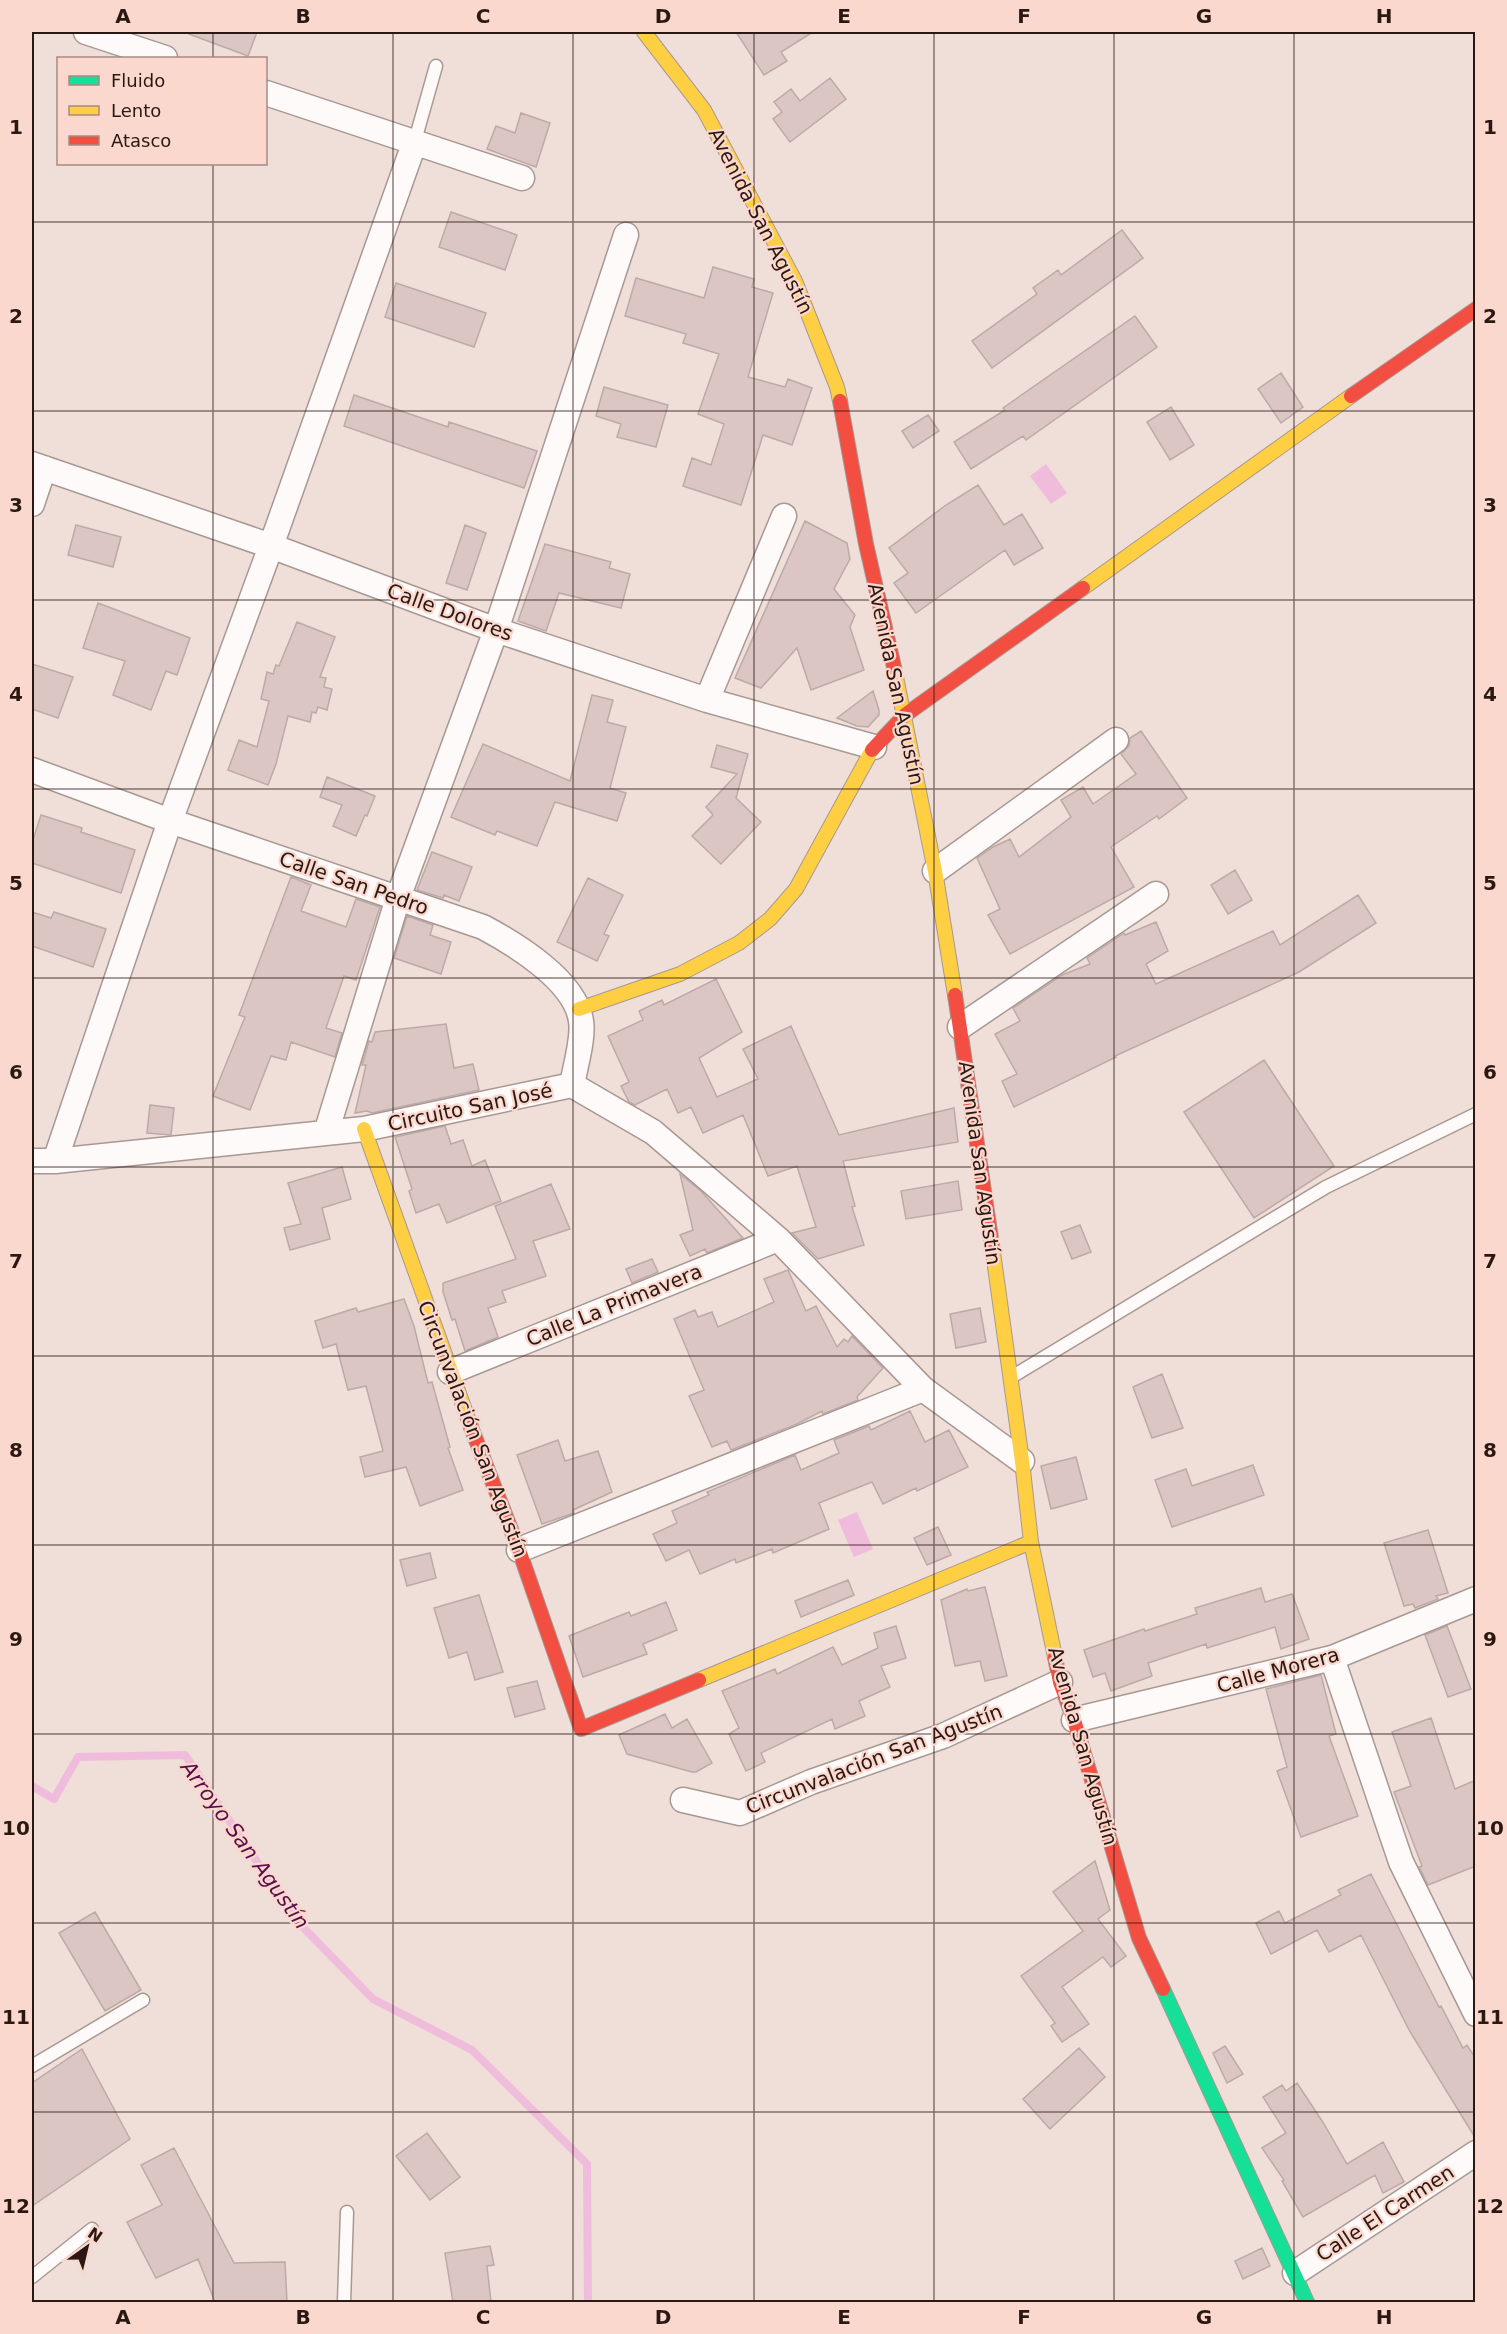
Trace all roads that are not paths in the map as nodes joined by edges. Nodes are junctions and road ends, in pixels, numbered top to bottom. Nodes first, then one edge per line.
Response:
1 (86, 32) edge
2 (644, 32) edge
3 (162, 57) edge
4 (436, 66) dead end
5 (267, 93) edge
6 (414, 144) junction
7 (522, 178) dead end
8 (626, 235) dead end
9 (1476, 309) edge
10 (38, 466) edge
11 (32, 504) edge
12 (784, 516) dead end
13 (271, 546) junction
14 (496, 630) junction
15 (707, 700) junction
16 (904, 715) junction
17 (1116, 740) dead end
18 (874, 747) junction
19 (32, 770) edge
20 (170, 821) junction
21 (935, 871) junction
22 (1156, 894) dead end
23 (398, 898) junction
24 (579, 1009) junction
25 (960, 1026) junction
26 (572, 1085) junction
27 (1476, 1114) edge
28 (364, 1130) junction
29 (326, 1133) junction
30 (32, 1161) edge
31 (55, 1161) junction
32 (778, 1239) junction
33 (450, 1372) junction
34 (1010, 1378) junction
35 (923, 1389) junction
36 (1022, 1461) junction
37 (1031, 1542) junction
38 (519, 1550) junction
39 (1476, 1599) edge
40 (1332, 1659) junction
41 (1060, 1682) junction
42 (1074, 1720) junction
43 (683, 1800) dead end
44 (143, 2000) dead end
45 (1476, 2013) edge
46 (32, 2066) edge
47 (1476, 2153) edge
48 (347, 2212) dead end
49 (92, 2229) dead end
50 (1295, 2272) junction
51 (32, 2277) edge
52 (344, 2302) edge
53 (1307, 2302) edge

1 - 3 street
2 - 16 street, Avenida San Agustín
4 - 6 lane
5 - 6 street
6 - 7 street
6 - 13 street
8 - 14 street
9 - 16 street
10 - 11 street
10 - 13 street, Calle Dolores
12 - 15 street
13 - 14 street, Calle Dolores
13 - 20 street
14 - 15 street, Calle Dolores
14 - 23 street
15 - 18 street, Calle Dolores
16 - 18 street
16 - 21 street, Avenida San Agustín
17 - 21 street
18 - 24 street
19 - 20 street, Calle San Pedro
20 - 23 street, Calle San Pedro
20 - 31 street
21 - 25 street, Avenida San Agustín
22 - 25 street
23 - 24 street, Calle San Pedro
23 - 29 street
24 - 26 street
25 - 34 street, Avenida San Agustín
26 - 28 street, Circuito San José
26 - 32 street, Circuito San José
27 - 34 lane
28 - 29 street, Circuito San José
28 - 33 street, Circunvalación San Agustín
29 - 31 street, Circuito San José
30 - 31 street, Circuito San José
32 - 33 street, Calle La Primavera
32 - 35 street, Circuito San José
33 - 38 street, Circunvalación San Agustín
34 - 36 street, Avenida San Agustín
35 - 36 street, Circuito San José
35 - 38 street
36 - 37 street, Avenida San Agustín
37 - 38 street, Circunvalación San Agustín
37 - 41 street, Avenida San Agustín
39 - 40 street, Calle Morera
40 - 42 street, Calle Morera
40 - 45 street
41 - 42 street, Avenida San Agustín
41 - 43 street, Circunvalación San Agustín
42 - 50 street, Avenida San Agustín
44 - 46 lane
47 - 50 street, Calle El Carmen
48 - 52 lane
49 - 51 lane
50 - 53 street, Avenida San Agustín

